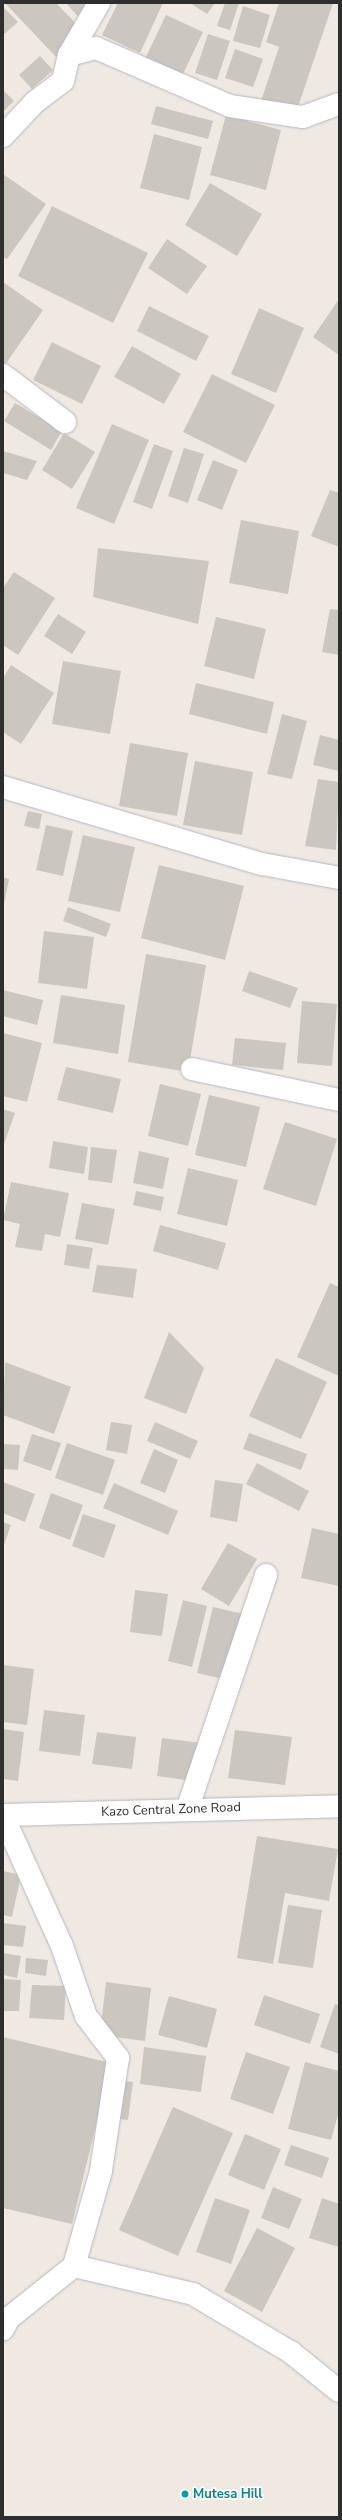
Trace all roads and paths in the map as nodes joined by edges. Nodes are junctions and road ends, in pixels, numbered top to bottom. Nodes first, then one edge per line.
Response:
1 (98, 3) edge
2 (69, 55) junction
3 (339, 104) edge
4 (3, 136) edge
5 (3, 375) edge
6 (65, 422) dead end
7 (3, 787) edge
8 (339, 878) edge
9 (192, 1069) dead end
10 (339, 1100) edge
11 (266, 1575) dead end
12 (339, 1806) edge
13 (187, 1810) junction
14 (3, 1816) edge
15 (74, 2266) junction
16 (3, 2329) edge
17 (339, 2392) edge

1 - 2 street
2 - 3 street
2 - 4 street
5 - 6 street
7 - 8 street
9 - 10 street
11 - 13 street
12 - 13 street, Kazo Central Zone Road
13 - 14 street, Kazo Central Zone Road
14 - 15 street
15 - 16 street
15 - 17 street

